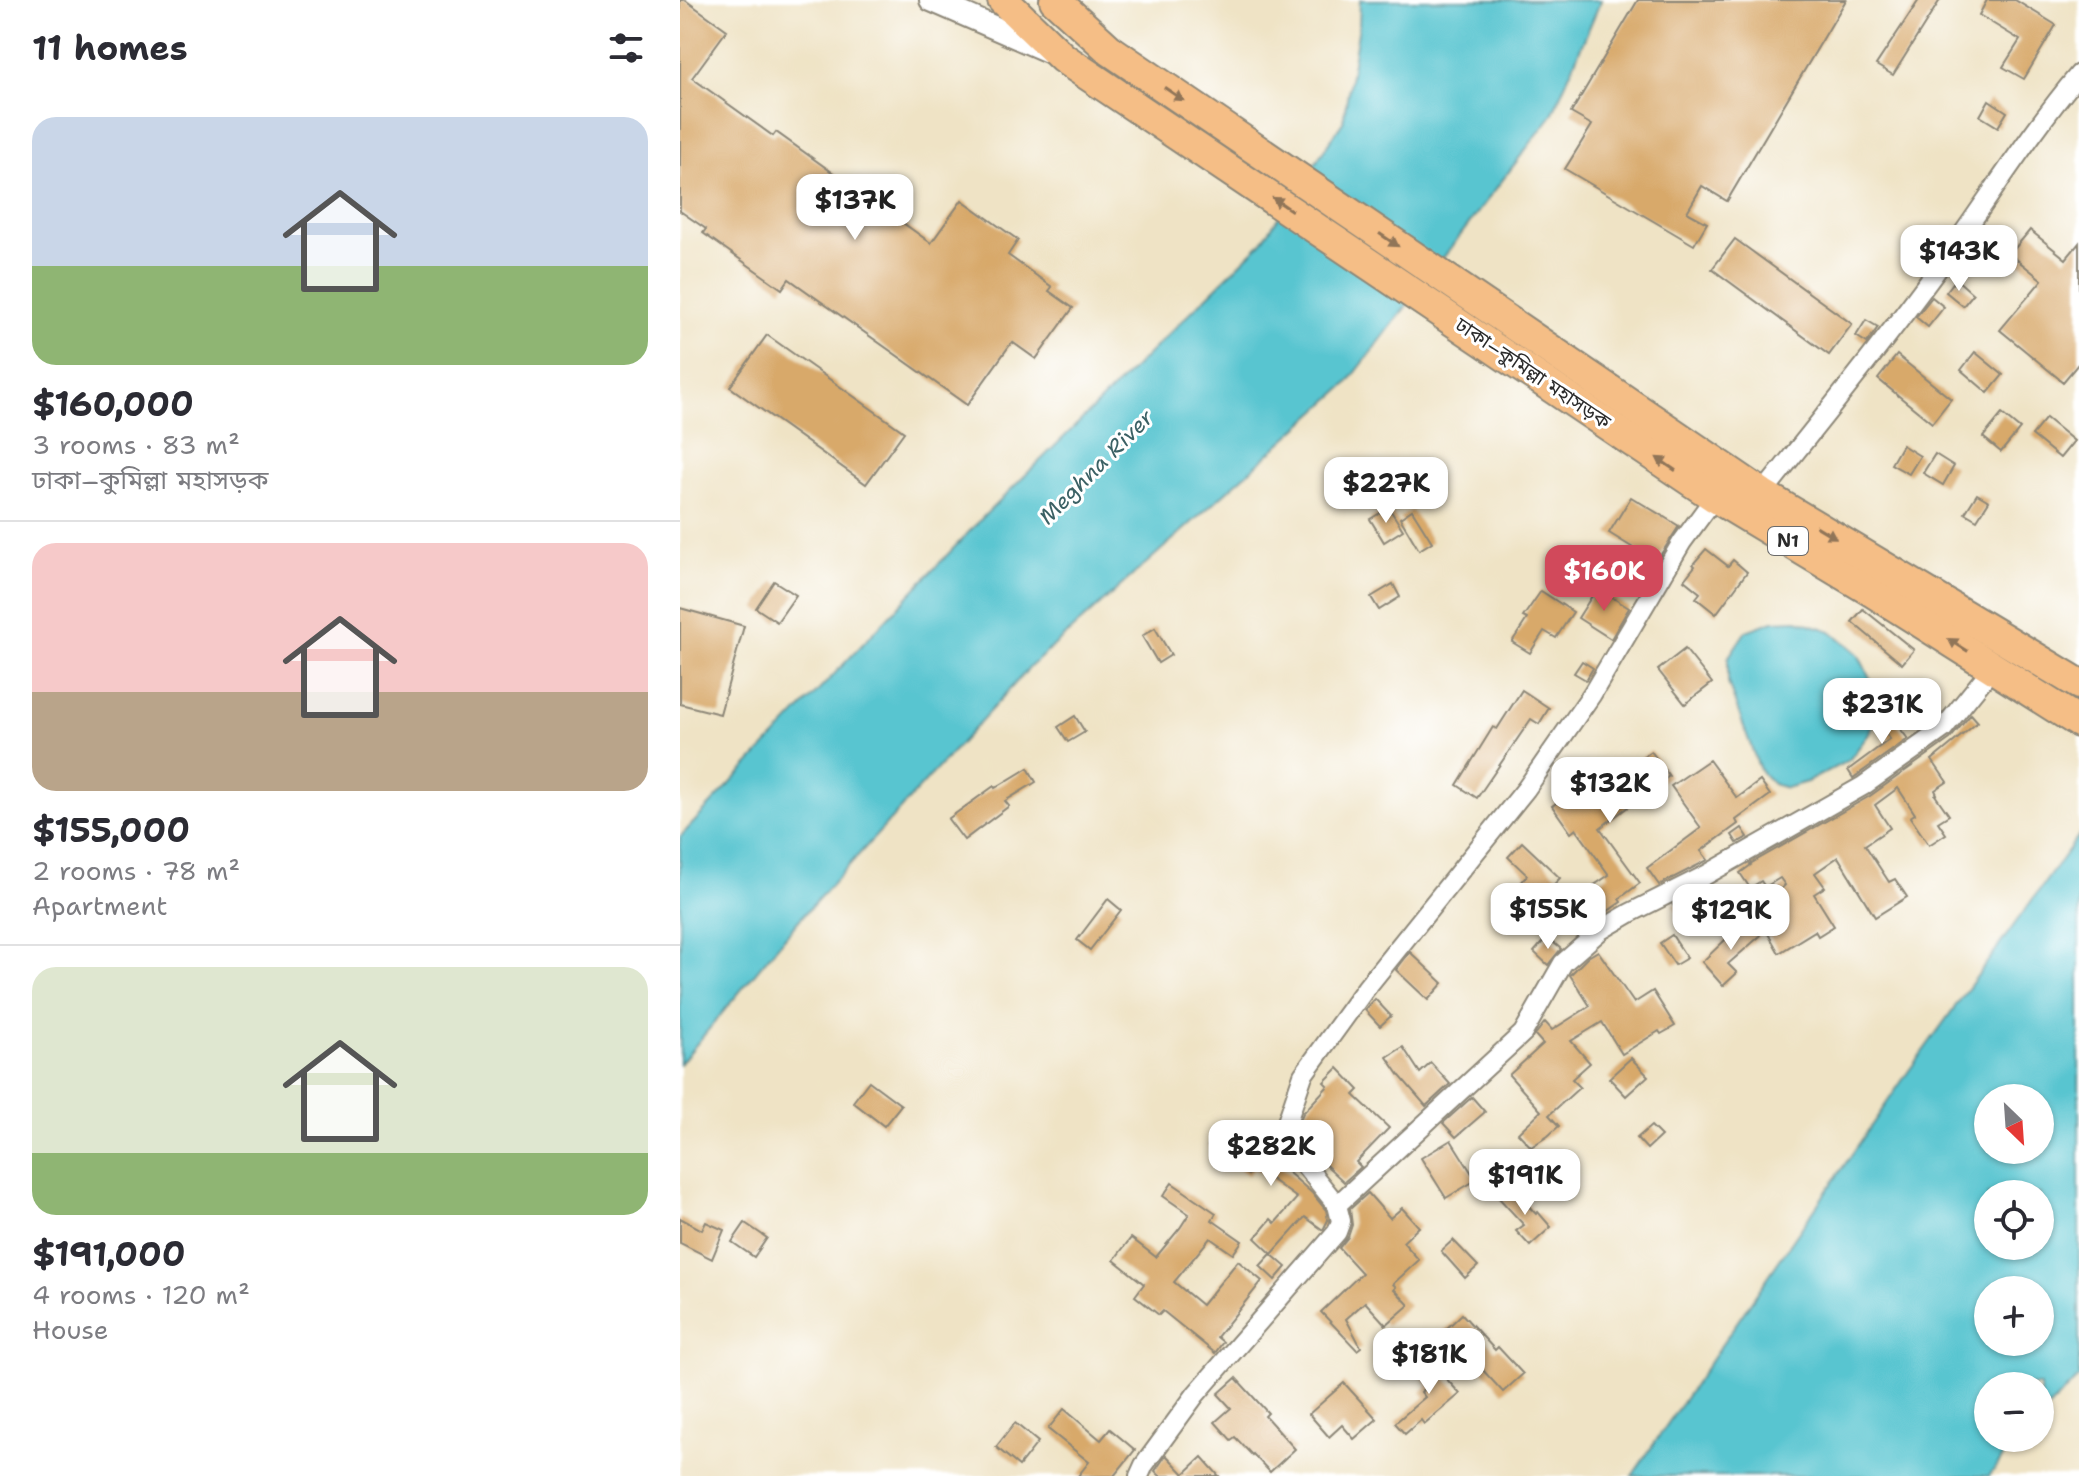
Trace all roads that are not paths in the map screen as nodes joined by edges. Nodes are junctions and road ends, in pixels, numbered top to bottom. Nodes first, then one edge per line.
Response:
1 (931, 0) edge
2 (1003, 0) edge
3 (1057, 1) edge
4 (1063, 58) junction
5 (2079, 74) edge
6 (1541, 362) junction
7 (1762, 494) junction
8 (1715, 497) junction
9 (1993, 667) junction
10 (2073, 680) edge
11 (2079, 722) edge
12 (1337, 1205) junction
13 (1139, 1476) edge

1 - 4 street
2 - 4 highway, ঢাকা–কুমিল্লা মহাসড়ক / N1
3 -> 6 highway, ঢাকা–কুমিল্লা মহাসড়ক / N1
6 -> 4 highway, ঢাকা–কুমিল্লা মহাসড়ক / N1
5 - 7 street
6 - 7 highway, ঢাকা–কুমিল্লা মহাসড়ক / N1
8 -> 6 highway, ঢাকা–কুমিল্লা মহাসড়ক / N1
7 -> 10 highway, ঢাকা–কুমিল্লা মহাসড়ক / N1
9 -> 8 highway, ঢাকা–কুমিল্লা মহাসড়ক / N1
8 - 12 street
9 - 11 highway, ঢাকা–কুমিল্লা মহাসড়ক / N1
9 - 12 street
12 - 13 street

